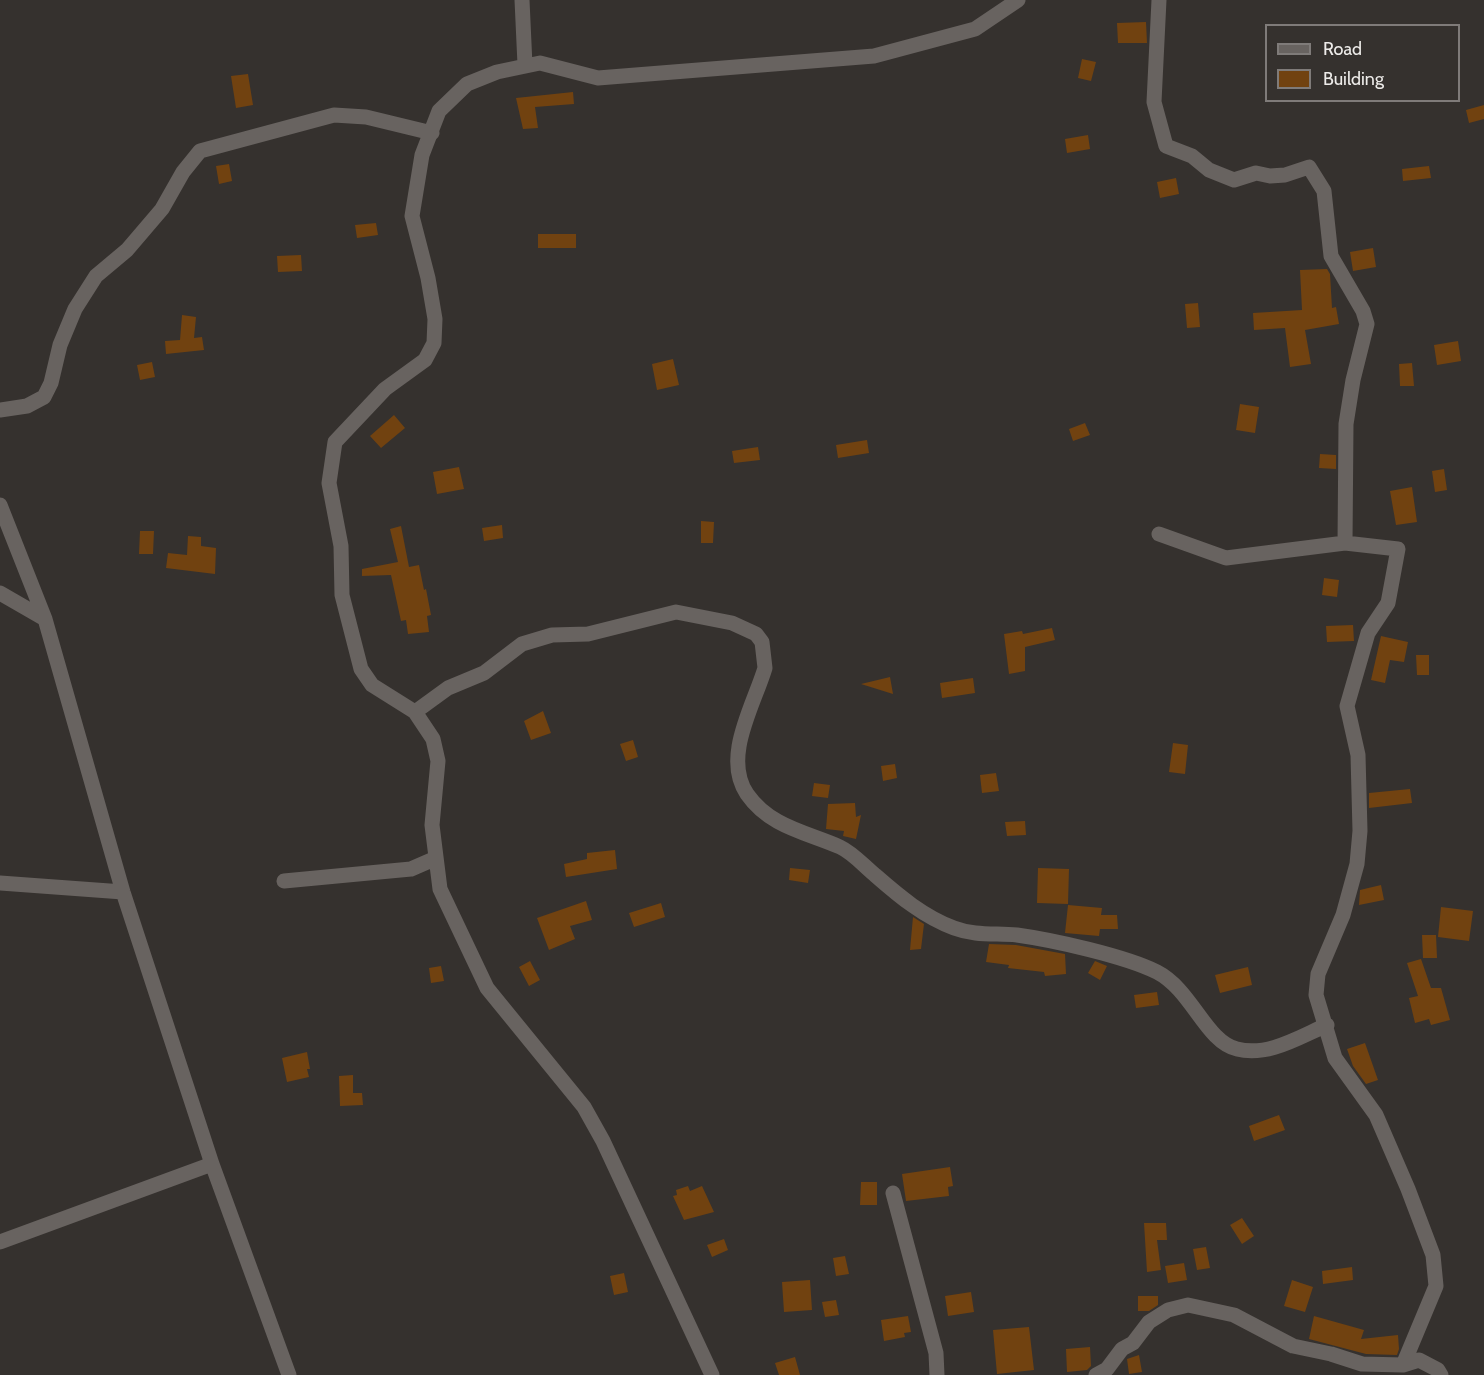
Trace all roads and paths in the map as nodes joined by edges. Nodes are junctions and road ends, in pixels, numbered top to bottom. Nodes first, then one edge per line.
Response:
1 (522, 0) edge
2 (1018, 0) edge
3 (1159, 0) edge
4 (525, 65) junction
5 (432, 133) junction
6 (0, 410) edge
7 (0, 505) edge
8 (1159, 534) dead end
9 (1345, 543) junction
10 (0, 592) edge
11 (45, 619) junction
12 (415, 712) junction
13 (434, 859) junction
14 (284, 881) dead end
15 (0, 882) edge
16 (123, 892) junction
17 (1327, 1025) junction
18 (212, 1164) junction
19 (893, 1193) dead end
20 (0, 1242) edge
21 (1403, 1365) junction
22 (288, 1375) edge
23 (712, 1375) edge
24 (937, 1375) edge
25 (1096, 1375) edge
26 (1441, 1375) edge

1 - 4 street
2 - 4 street
3 - 9 street
4 - 5 street
5 - 6 street
5 - 12 street
7 - 11 street
8 - 9 street
9 - 17 street
10 - 11 street
11 - 16 street
12 - 13 street
12 - 17 street
13 - 14 street
13 - 23 street
15 - 16 street
16 - 18 street
17 - 21 street
18 - 20 street
18 - 22 street
19 - 24 street
21 - 25 street
21 - 26 street

